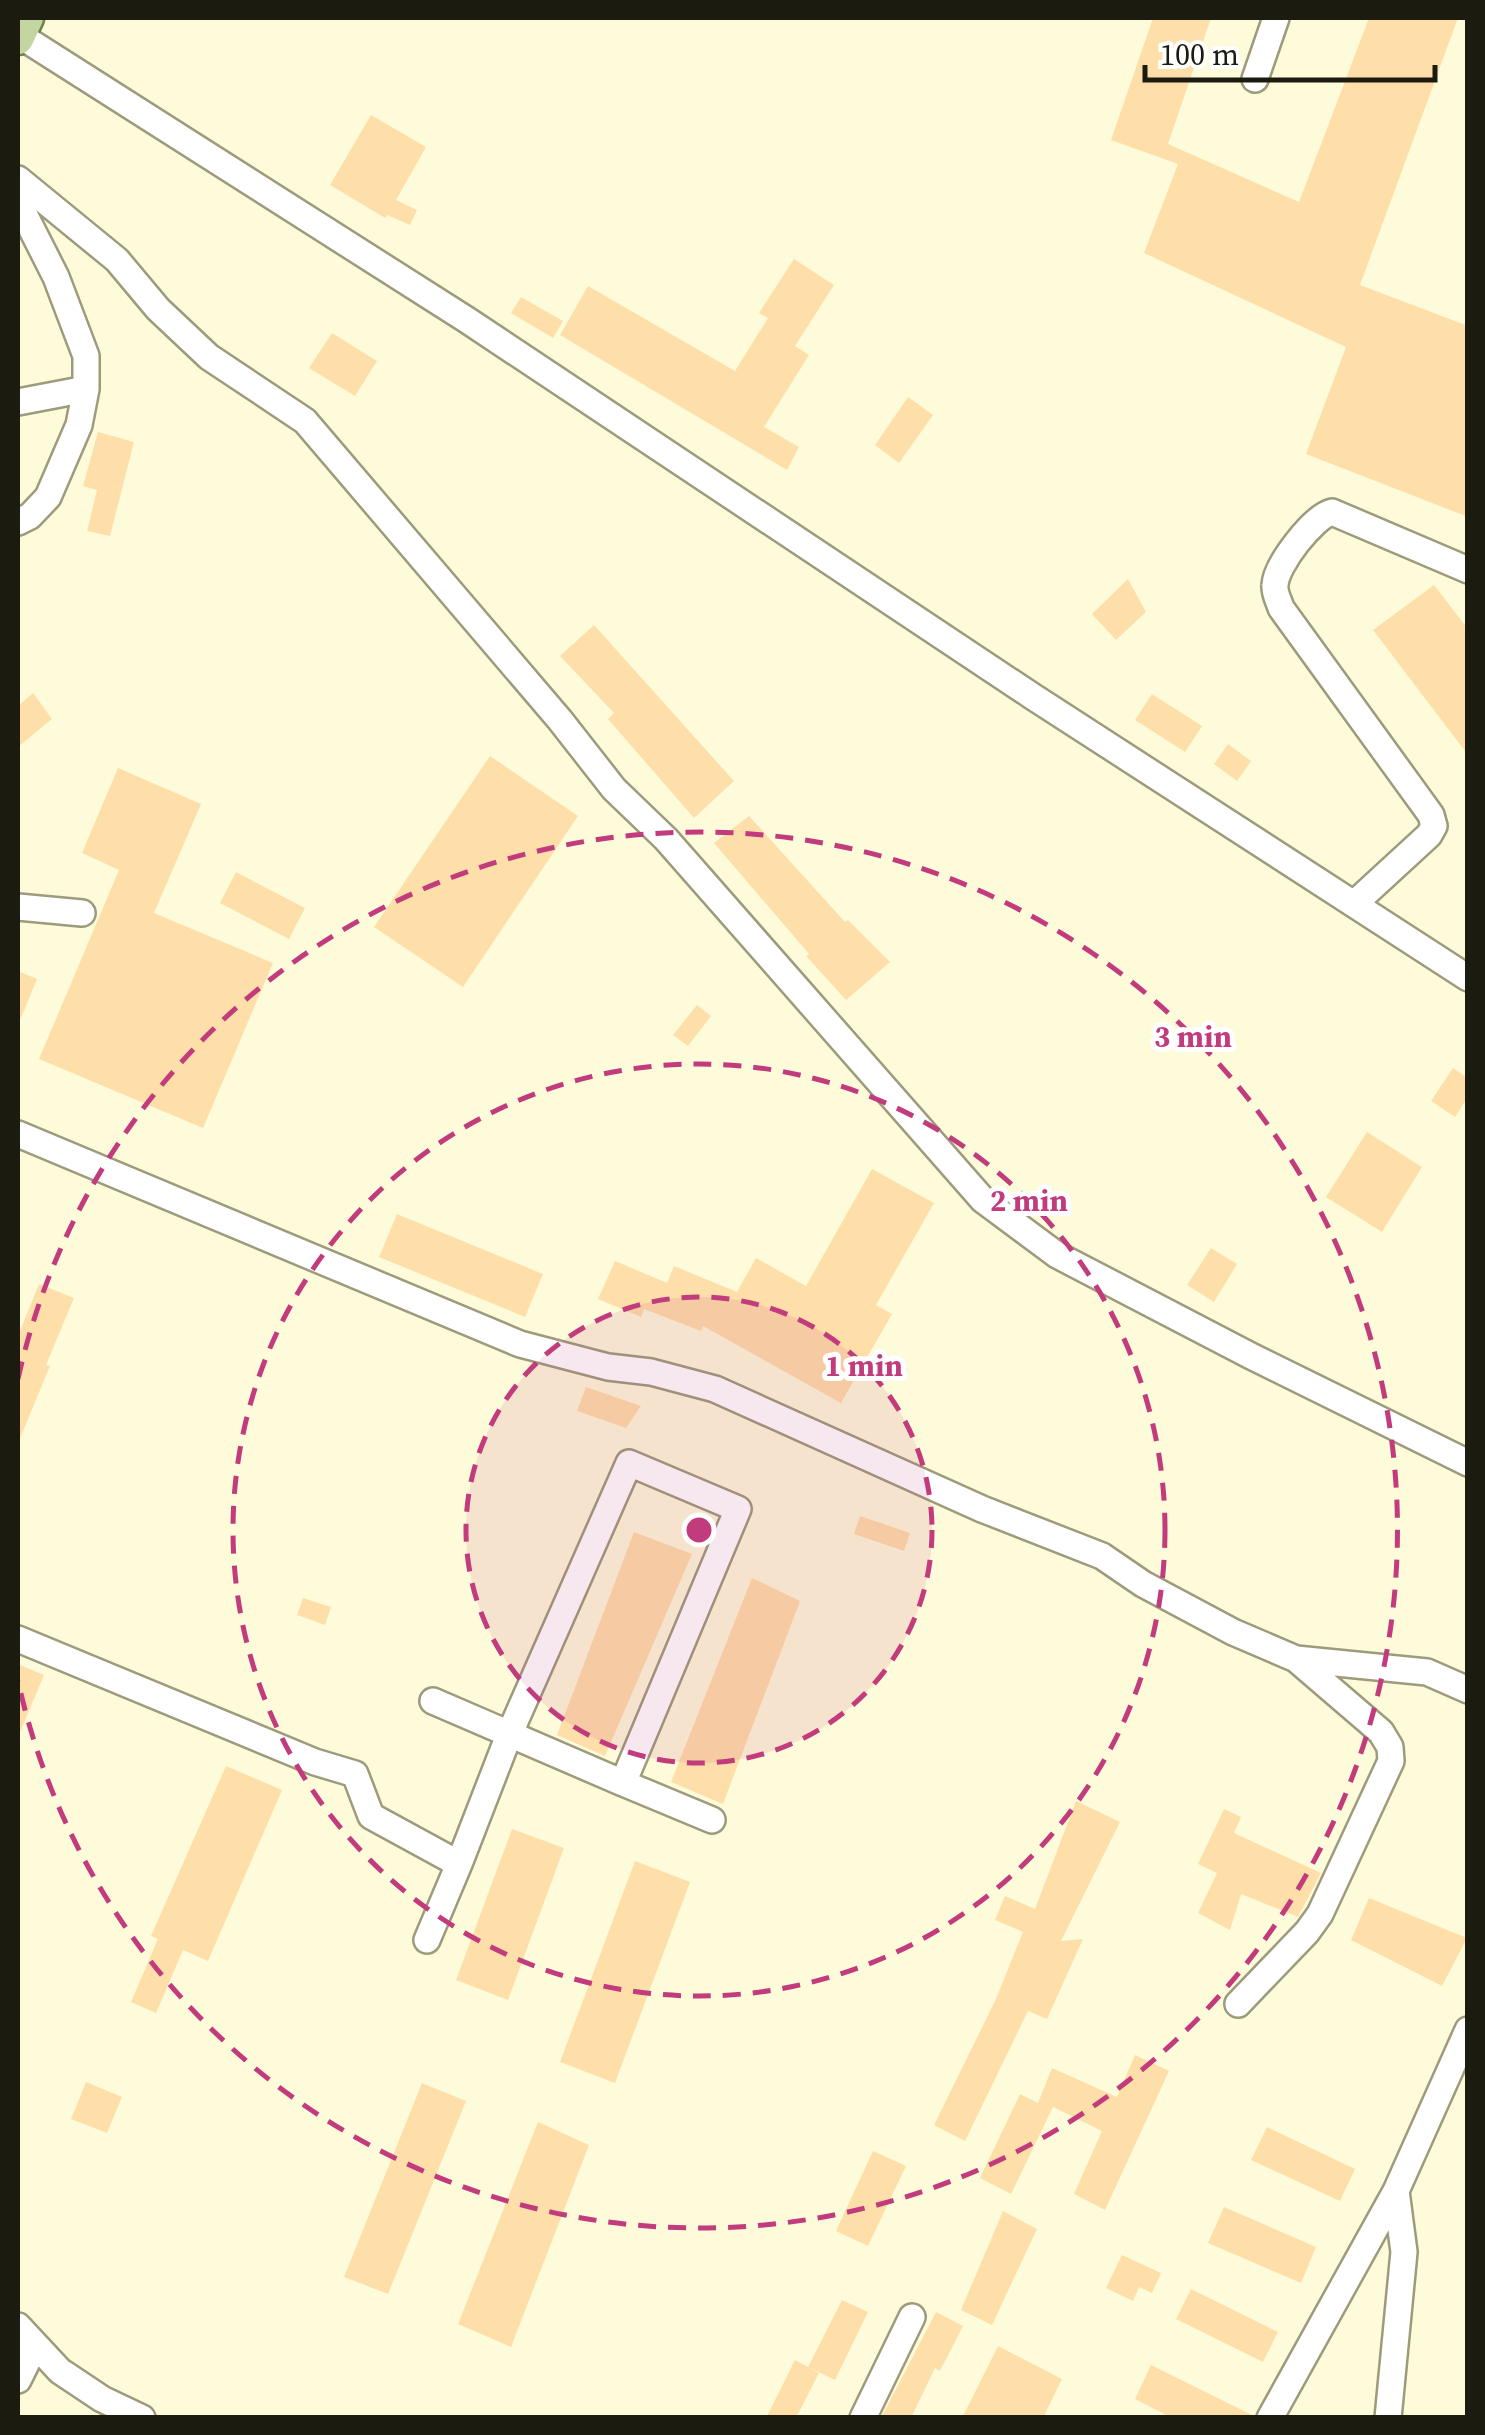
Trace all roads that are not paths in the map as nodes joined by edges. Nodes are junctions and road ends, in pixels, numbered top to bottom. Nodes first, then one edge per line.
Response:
1 (1276, 18) edge
2 (22, 31) edge
3 (1255, 79) dead end
4 (18, 179) edge
5 (18, 202) edge
6 (86, 389) junction
7 (18, 402) edge
8 (18, 522) edge
9 (1468, 570) edge
10 (1356, 904) junction
11 (18, 907) edge
12 (82, 913) dead end
13 (1468, 978) edge
14 (18, 1134) edge
15 (1468, 1463) edge
16 (18, 1639) edge
17 (1296, 1659) junction
18 (1468, 1690) edge
19 (433, 1702) dead end
20 (509, 1735) junction
21 (623, 1783) junction
22 (712, 1820) dead end
23 (458, 1864) junction
24 (427, 1940) dead end
25 (1238, 2004) dead end
26 (1468, 2030) edge
27 (1396, 2190) junction
28 (912, 2317) dead end
29 (19, 2327) edge
30 (18, 2380) edge
31 (142, 2418) edge
32 (863, 2418) edge
33 (1270, 2418) edge
34 (1388, 2418) edge

1 - 3 street
2 - 10 street
4 - 15 street
5 - 6 street
6 - 7 street
6 - 8 street
9 - 10 street
10 - 13 street
11 - 12 street
14 - 17 street
16 - 23 street
17 - 18 street
17 - 25 street
19 - 20 street
20 - 21 street
20 - 21 street
20 - 23 street
21 - 22 street
23 - 24 street
26 - 27 street
27 - 33 street
27 - 34 street
28 - 32 street
29 - 30 street
29 - 31 street

